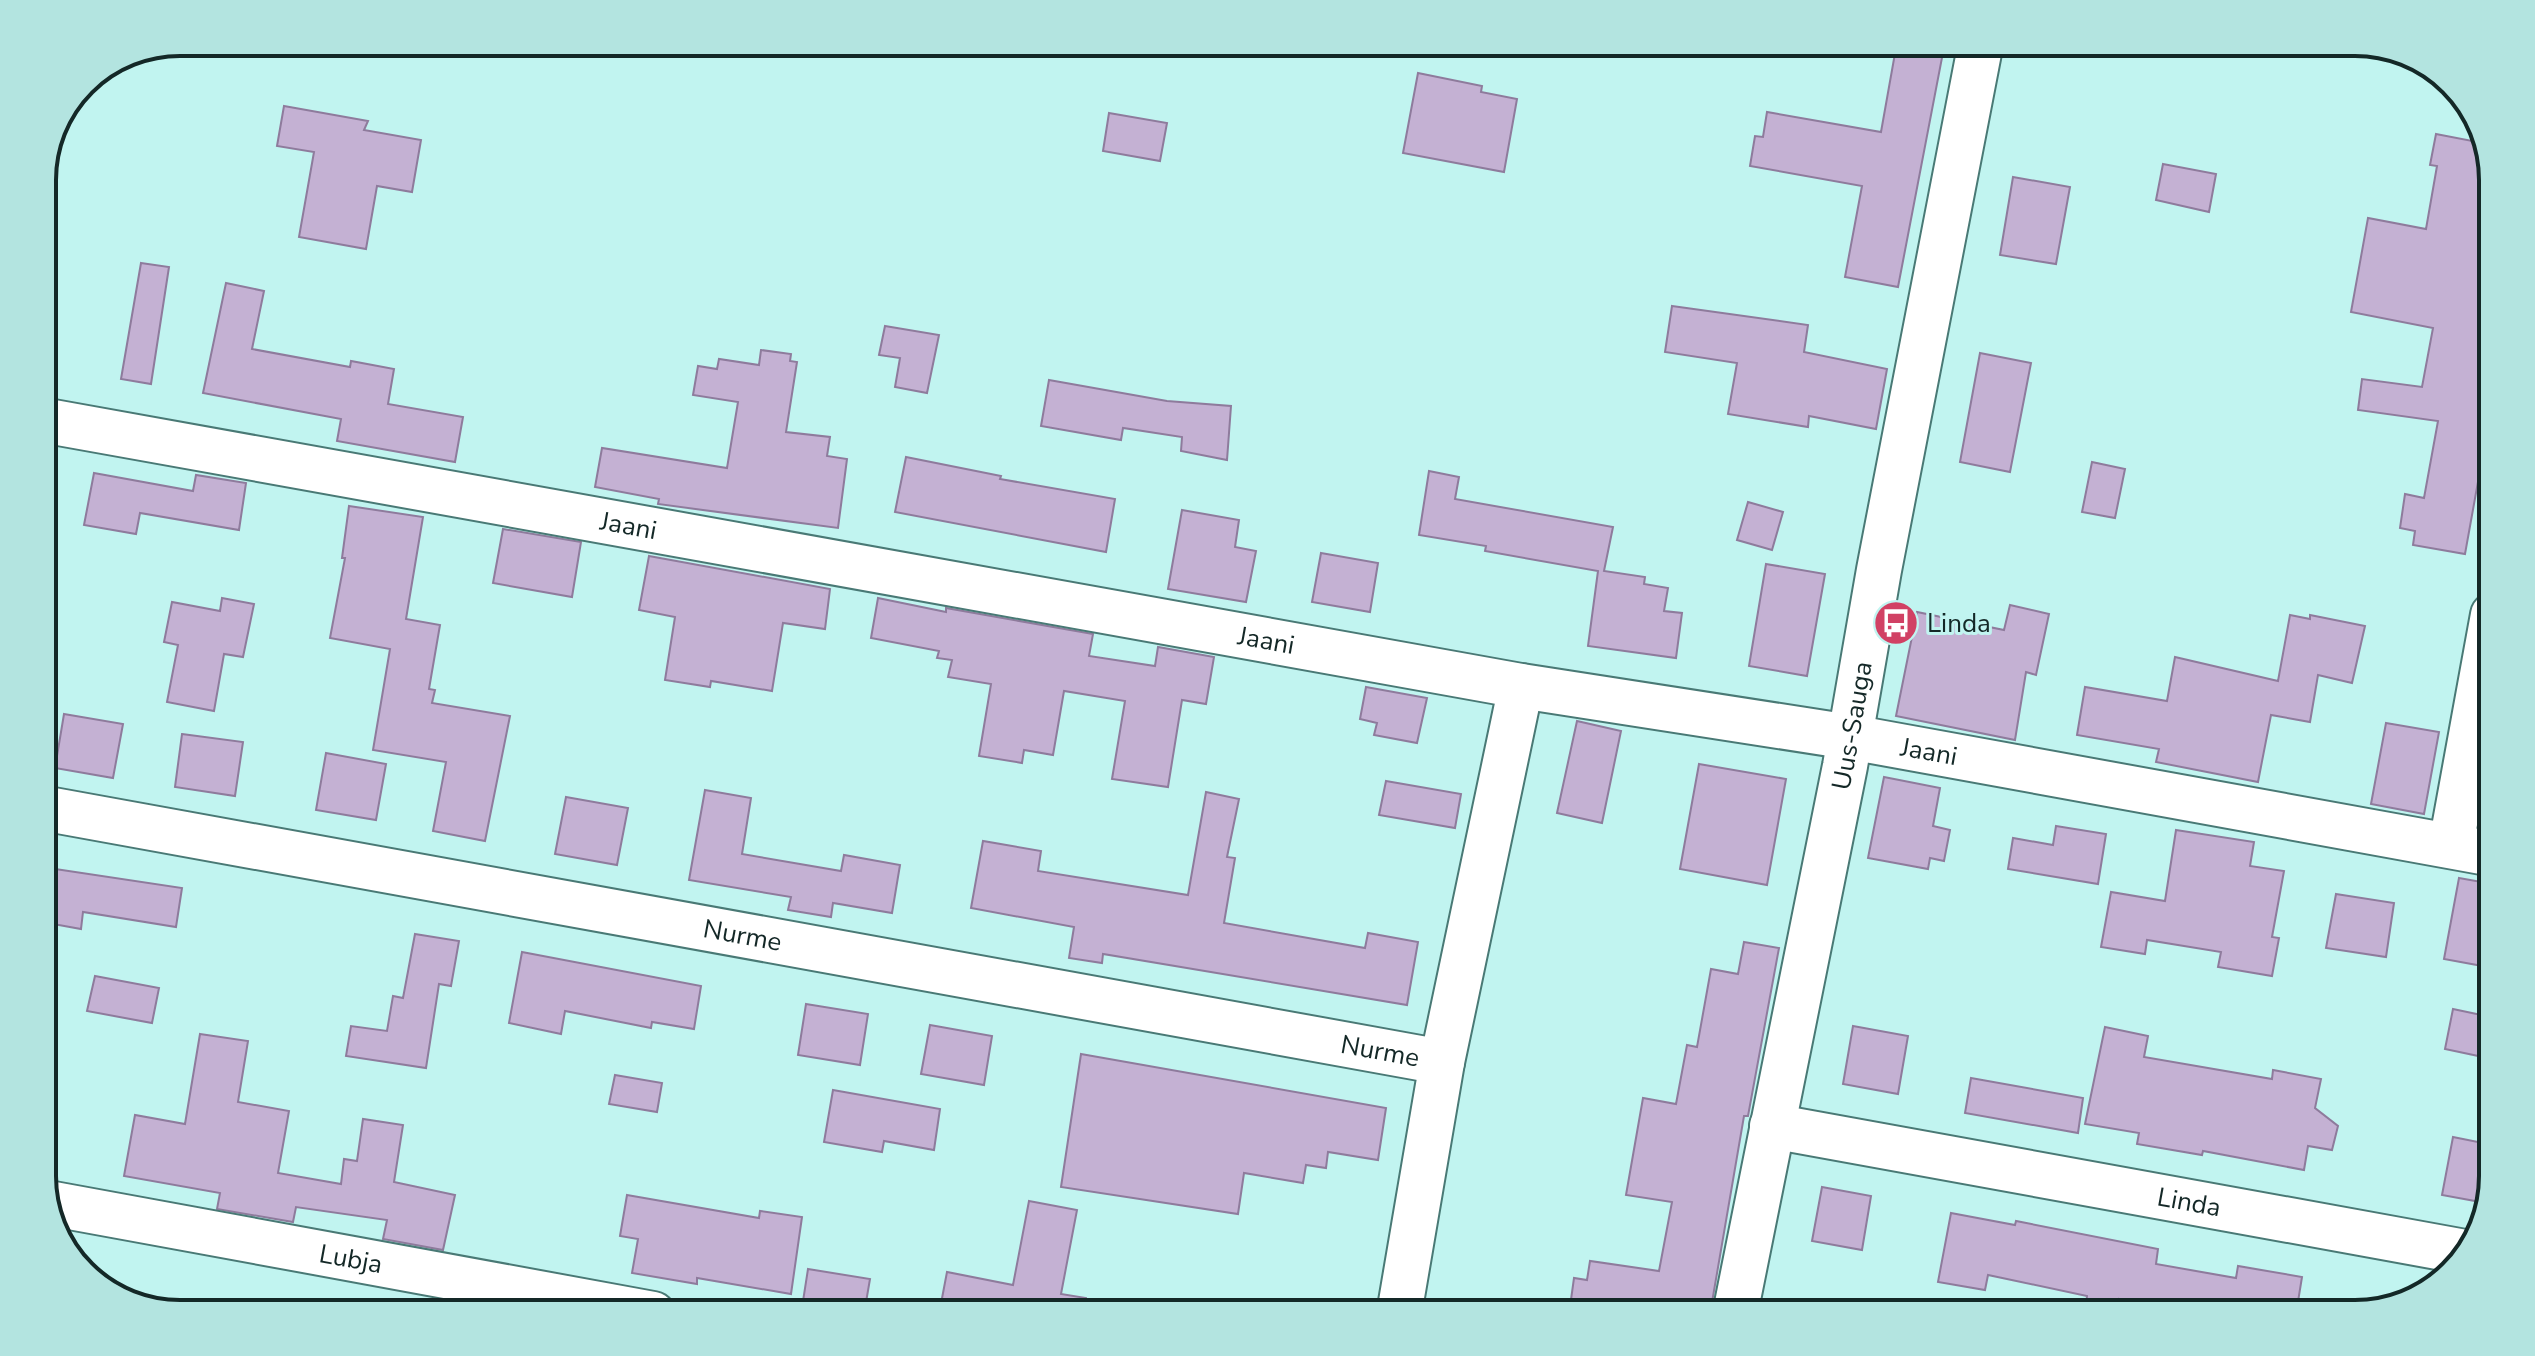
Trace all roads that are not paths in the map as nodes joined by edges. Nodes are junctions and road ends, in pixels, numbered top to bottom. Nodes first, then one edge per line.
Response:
1 (1978, 56) edge
2 (56, 423) edge
3 (1521, 686) junction
4 (2479, 692) edge
5 (1850, 737) junction
6 (56, 811) edge
7 (2451, 845) junction
8 (2479, 851) edge
9 (1442, 1062) junction
10 (1772, 1126) junction
11 (60, 1205) edge
12 (2454, 1250) edge
13 (515, 1300) edge
14 (1401, 1300) edge
15 (1738, 1300) edge

1 - 5 street, Uus-Sauga
2 - 3 street, Jaani
3 - 5 street, Jaani
3 - 9 street
4 - 7 street
5 - 7 street, Jaani
5 - 10 street, Uus-Sauga
6 - 9 street, Nurme
7 - 8 street, Jaani
9 - 14 street
10 - 12 street, Linda
10 - 15 street, Uus-Sauga
11 - 13 street, Lubja

